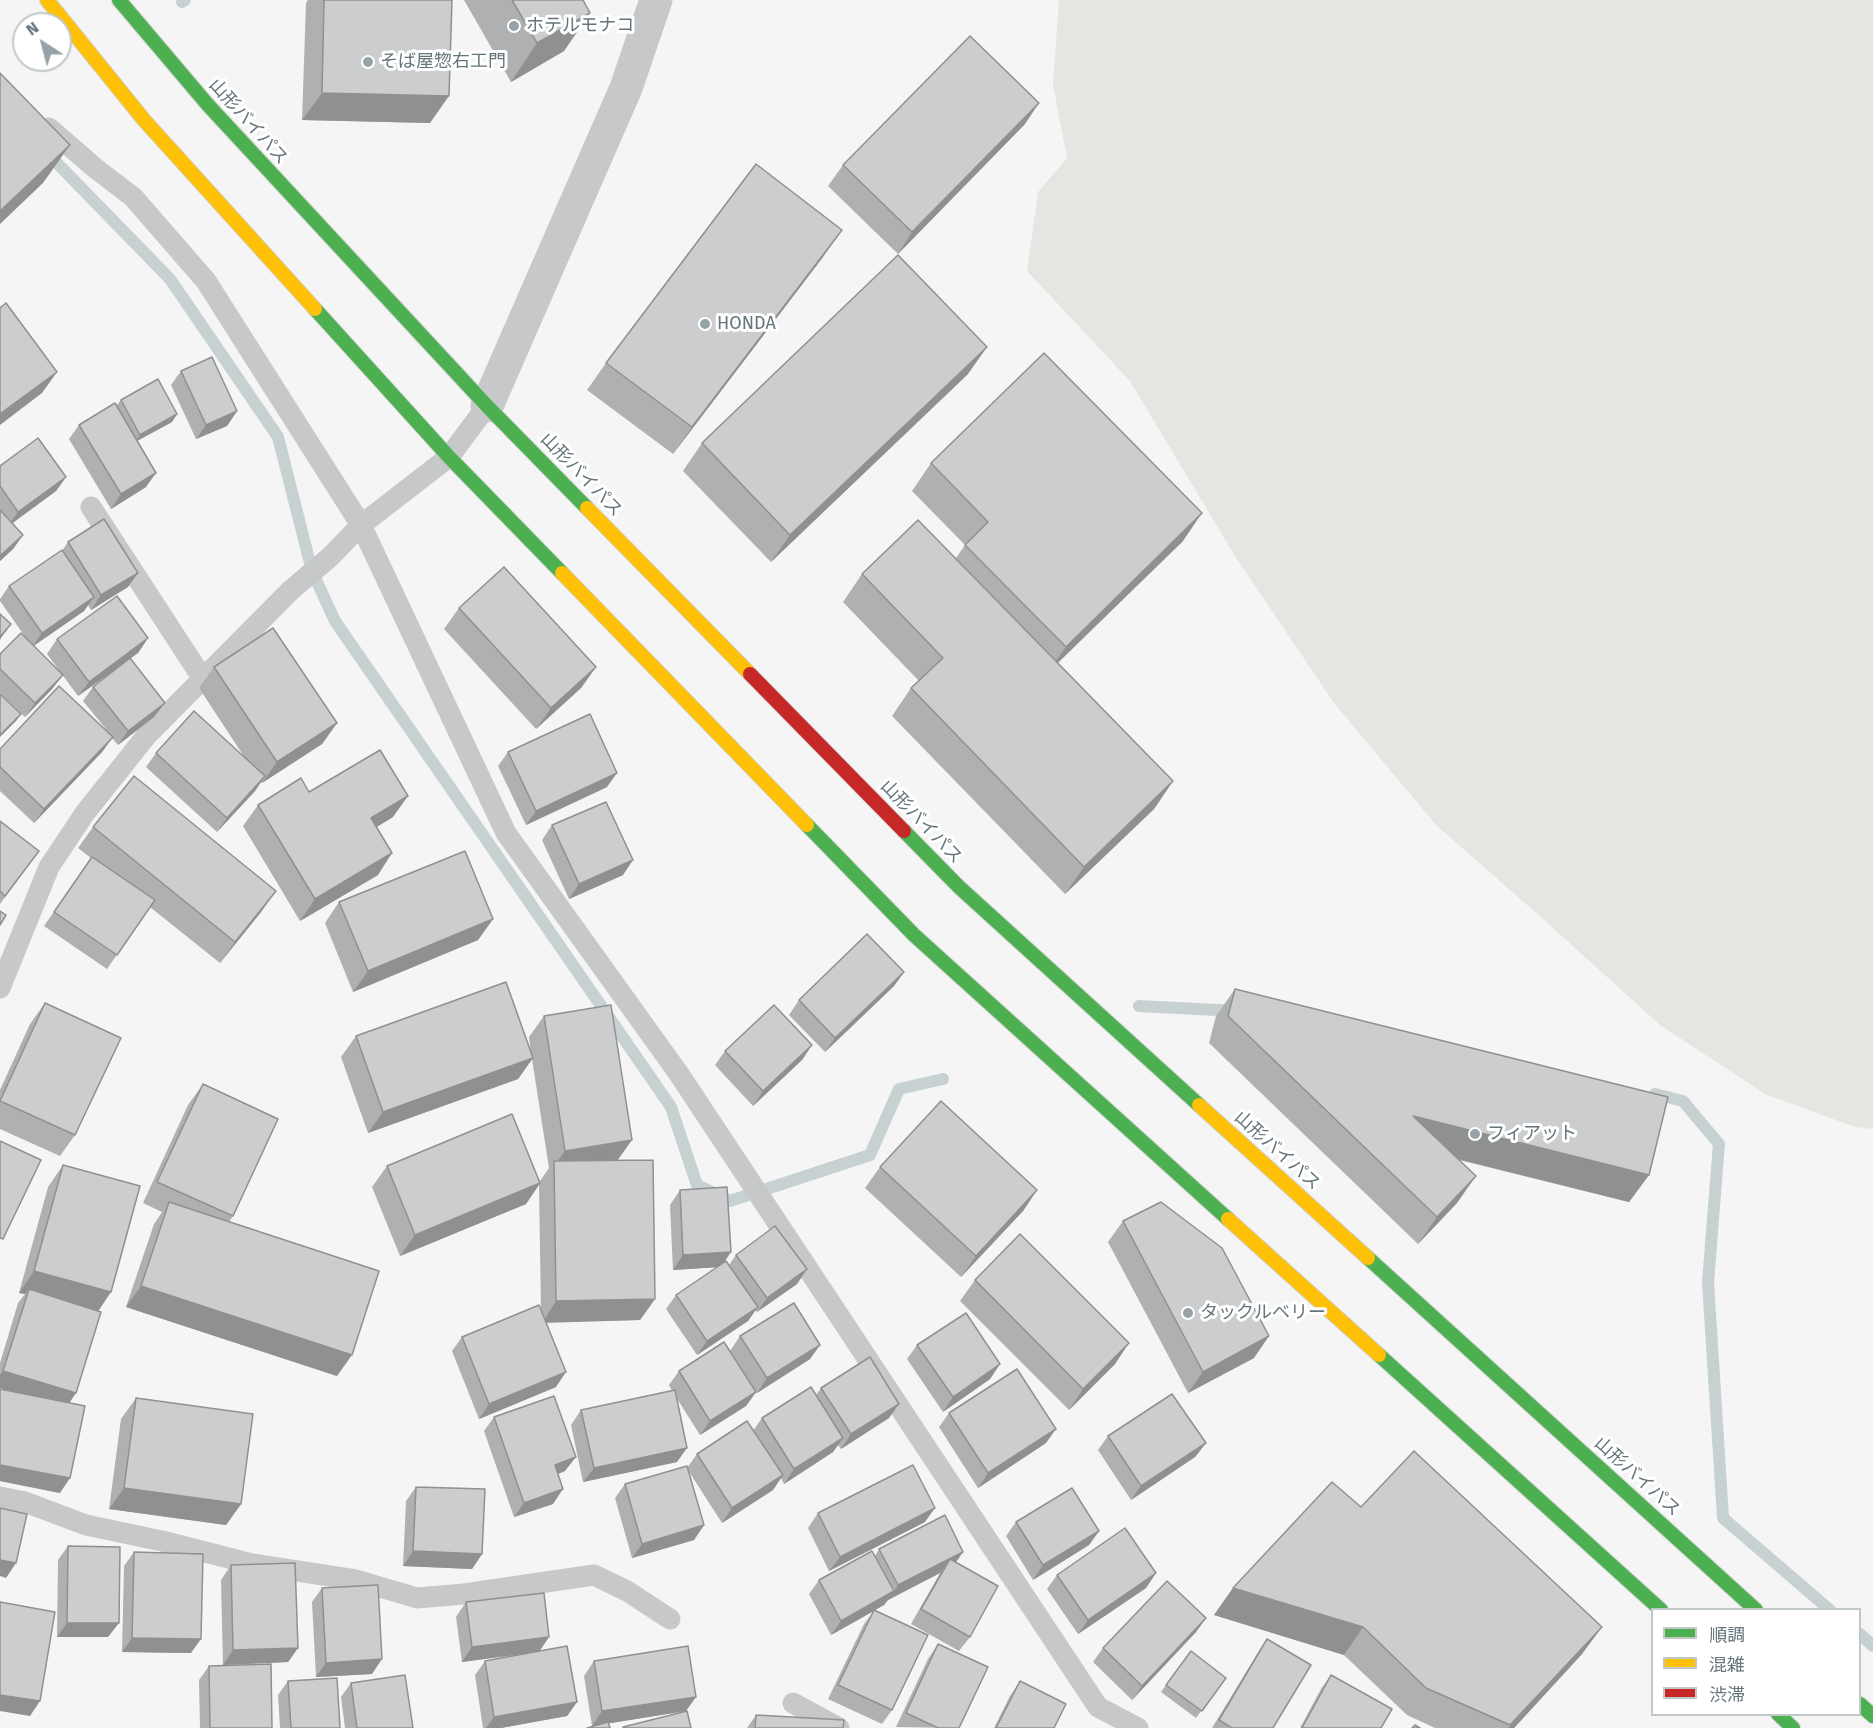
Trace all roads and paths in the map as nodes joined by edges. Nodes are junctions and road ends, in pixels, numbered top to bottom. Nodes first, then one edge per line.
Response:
1 (47, 0) edge
2 (119, 0) edge
3 (656, 0) edge
4 (32, 113) edge
5 (488, 406) junction
6 (449, 457) junction
7 (91, 507) dead end
8 (361, 525) junction
9 (203, 680) junction
10 (32, 853) edge
11 (49, 867) junction
12 (0, 988) edge
13 (0, 1497) edge
14 (1659, 1608) edge
15 (1754, 1608) edge
16 (670, 1619) dead end
17 (793, 1702) dead end
18 (1861, 1705) edge
19 (1098, 1707) junction
20 (1780, 1716) edge
21 (1873, 1716) edge
22 (839, 1728) edge
23 (1111, 1728) edge
24 (1138, 1728) edge
25 (1793, 1728) edge

1 - 6 highway
2 - 5 highway, 山形バイパス
3 - 5 street
4 - 8 lane
5 - 6 lane
5 - 15 highway, 山形バイパス
6 - 8 lane
6 - 14 highway
7 - 9 lane
8 - 9 lane
8 - 19 lane
9 - 11 lane
10 - 11 lane
11 - 12 lane
13 - 16 lane
17 - 22 lane
18 - 21 highway
19 - 23 lane
19 - 24 lane
20 - 25 highway

